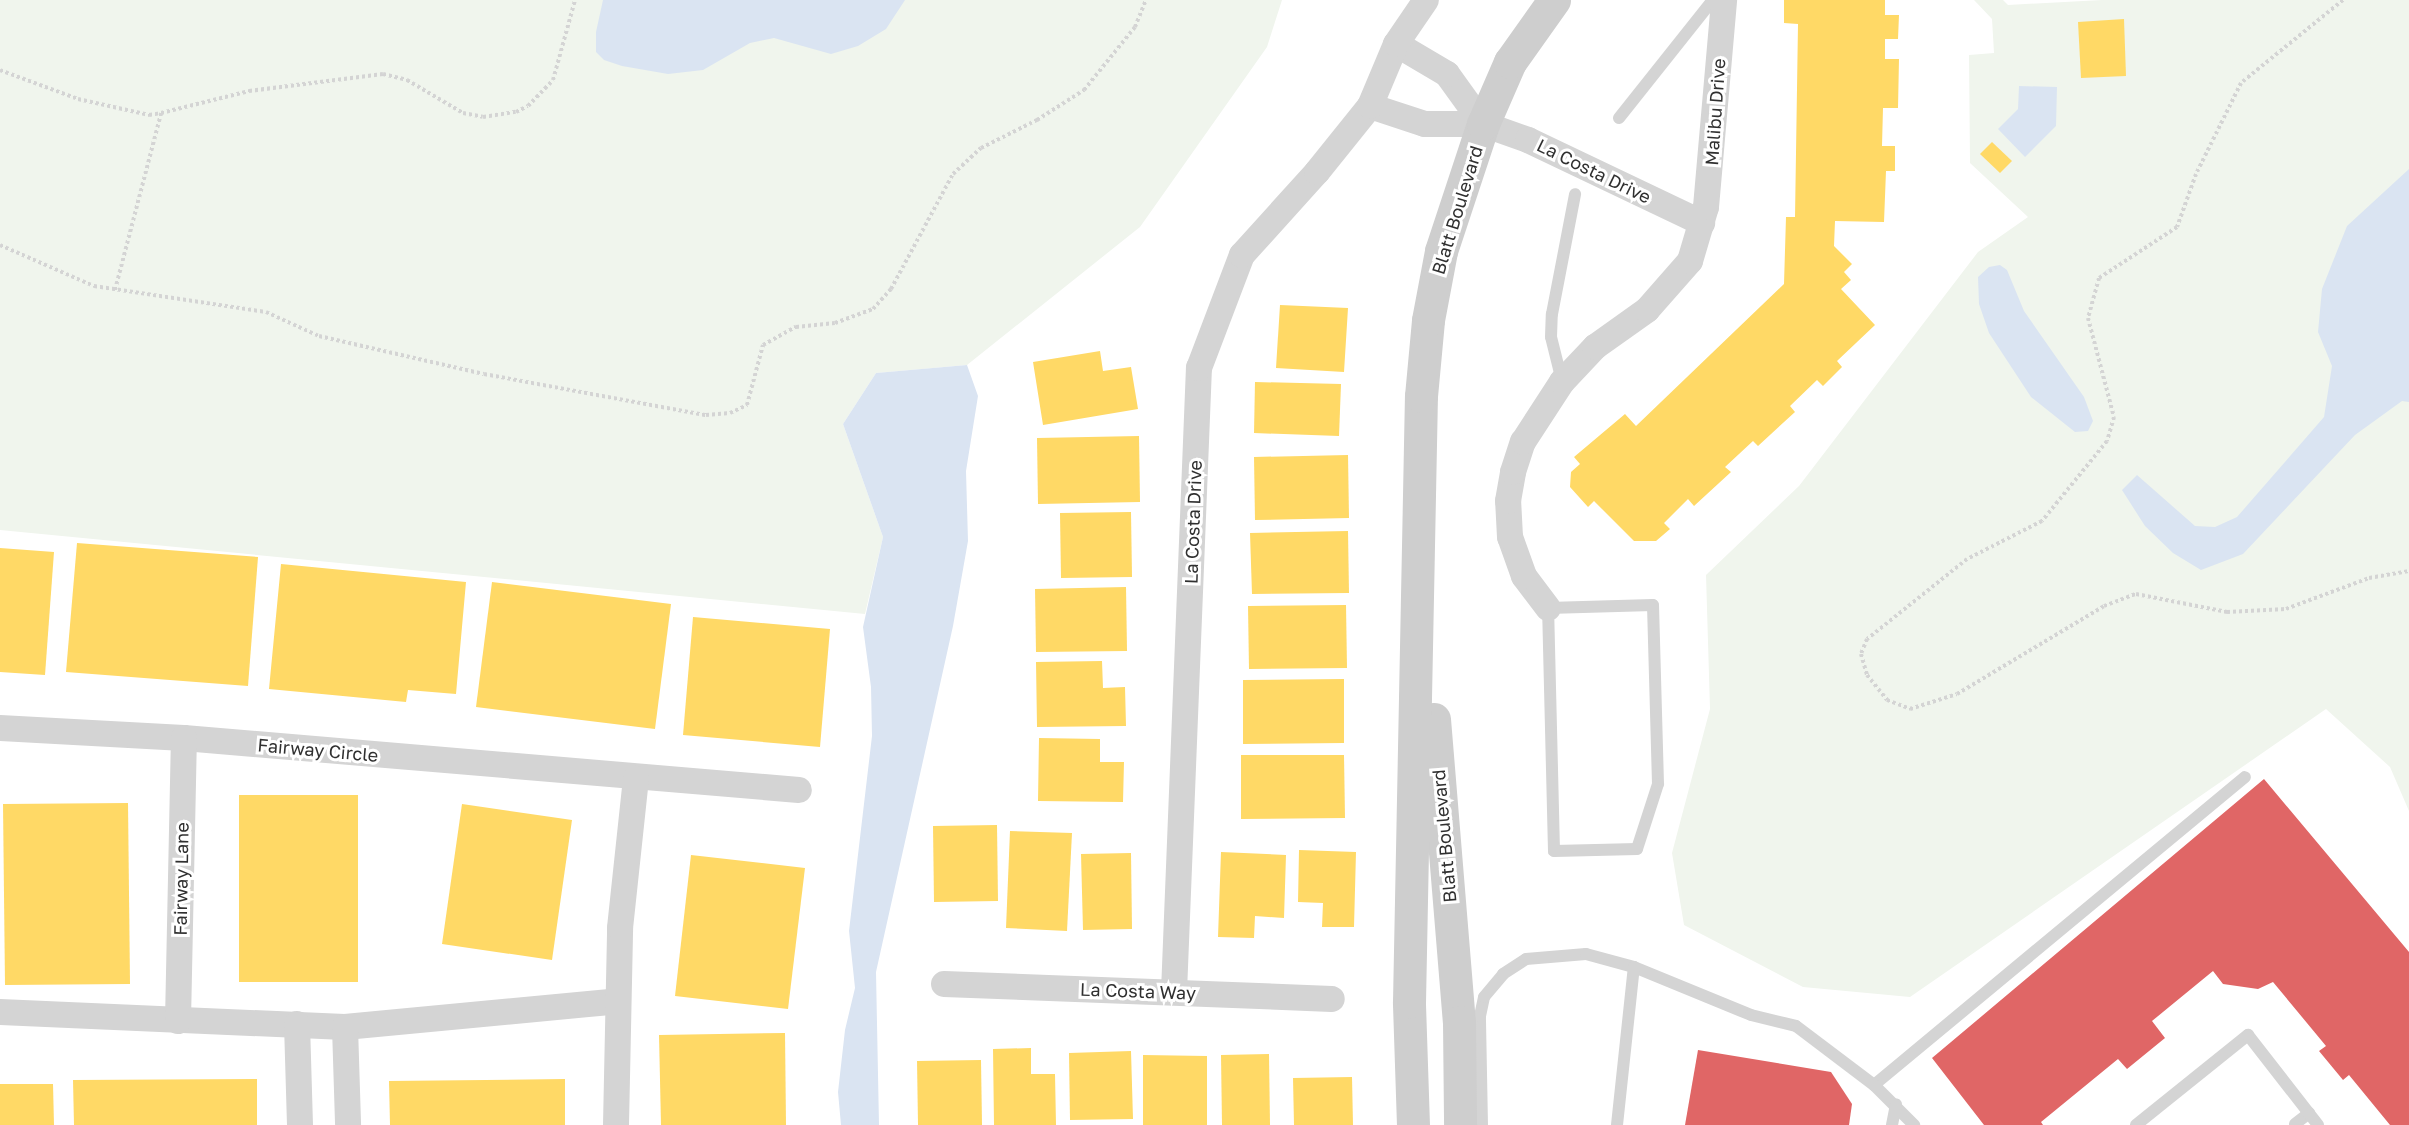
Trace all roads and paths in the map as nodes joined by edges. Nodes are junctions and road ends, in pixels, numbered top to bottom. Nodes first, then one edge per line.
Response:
1 (575, 0) edge
2 (1146, 0) edge
3 (1426, 0) edge
4 (1554, 0) edge
5 (1713, 0) edge
6 (1724, 0) edge
7 (2343, 0) edge
8 (1396, 44) junction
9 (0, 70) edge
10 (1370, 105) junction
11 (161, 113) junction
12 (1619, 118) dead end
13 (1483, 124) junction
14 (1575, 194) dead end
15 (1702, 223) junction
16 (0, 244) edge
17 (115, 290) junction
18 (1562, 382) junction
19 (1420, 546) junction
20 (2409, 571) edge
21 (1548, 608) junction
22 (0, 728) edge
23 (184, 738) junction
24 (2245, 777) dead end
25 (636, 779) junction
26 (799, 790) dead end
27 (1634, 967) junction
28 (944, 984) dead end
29 (1174, 992) junction
30 (1332, 999) dead end
31 (618, 1001) junction
32 (0, 1012) edge
33 (178, 1021) junction
34 (297, 1024) junction
35 (345, 1027) junction
36 (1874, 1085) junction
37 (1896, 1104) junction
38 (2309, 1113) junction
39 (2295, 1124) edge
40 (300, 1125) edge
41 (348, 1125) edge
42 (616, 1125) edge
43 (1413, 1125) edge
44 (1460, 1125) edge
45 (1482, 1125) edge
46 (1617, 1125) edge
47 (1892, 1125) edge
48 (1914, 1125) edge
49 (2136, 1125) edge
50 (2318, 1125) edge

1 - 11 path
2 - 17 path
3 - 8 street, La Costa Drive
4 - 13 street, Blatt Boulevard
5 - 12 lane
6 - 15 street, Malibu Drive
7 - 20 path
8 - 10 street, La Costa Drive
8 - 13 street
9 - 11 path
10 - 13 street, La Costa Drive
10 - 29 street, La Costa Drive
11 - 17 path
13 - 15 street, La Costa Drive
13 - 19 street, Blatt Boulevard
14 - 18 lane
15 - 18 street, Malibu Drive
16 - 17 path
18 - 21 street, Malibu Drive
19 - 43 street, Blatt Boulevard
19 - 44 street, Blatt Boulevard
21 - 21 lane
22 - 23 street, Fairway Circle
23 - 25 street, Fairway Circle
23 - 33 street, Fairway Lane
24 - 36 lane
25 - 26 street, Fairway Circle
25 - 31 street
27 - 36 lane
27 - 45 lane
27 - 46 lane
28 - 29 street, La Costa Way
29 - 30 street, La Costa Way
31 - 35 street
31 - 42 street
32 - 33 street
33 - 34 street
34 - 35 street
34 - 40 street
35 - 41 street
36 - 37 lane
37 - 47 lane
37 - 48 lane
38 - 39 lane
38 - 49 lane
38 - 50 lane

